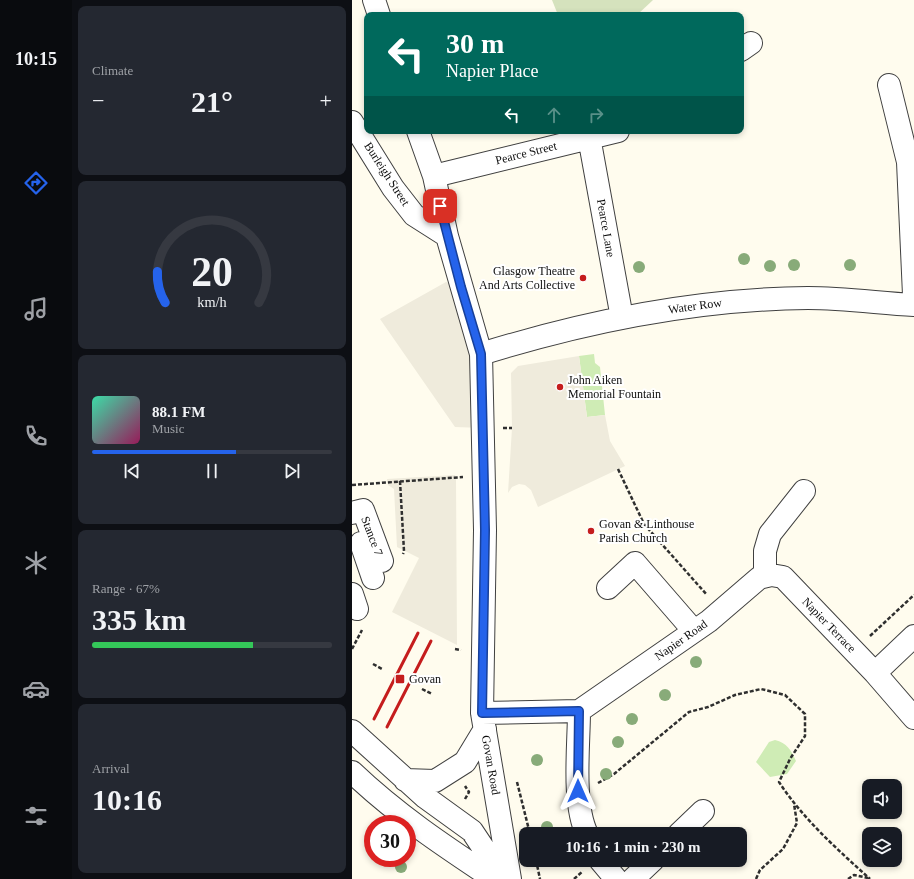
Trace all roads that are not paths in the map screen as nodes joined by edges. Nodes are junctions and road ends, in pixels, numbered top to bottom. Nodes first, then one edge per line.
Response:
1 (374, 0) edge
2 (378, 12) edge
3 (889, 85) dead end
4 (352, 122) edge
5 (419, 134) edge
6 (604, 134) edge
7 (589, 137) junction
8 (434, 176) junction
9 (447, 236) junction
10 (914, 295) edge
11 (914, 305) edge
12 (622, 318) junction
13 (481, 354) junction
14 (804, 491) dead end
15 (356, 514) edge
16 (352, 555) edge
17 (774, 576) junction
18 (366, 587) edge
19 (608, 588) dead end
20 (694, 631) junction
21 (914, 636) edge
22 (875, 673) junction
23 (579, 711) junction
24 (914, 718) edge
25 (483, 721) junction
26 (352, 731) edge
27 (352, 772) edge
28 (405, 780) junction
29 (703, 811) dead end
30 (584, 827) edge
31 (686, 827) edge
32 (606, 867) edge
33 (646, 867) edge
34 (494, 879) edge
35 (504, 879) edge
36 (510, 879) edge
37 (616, 879) edge
38 (633, 879) edge

1 - 2 street
3 - 10 street
4 - 9 street, Burleigh Street
5 - 8 street, Govan Road
6 - 7 street, Pearce Street
7 - 8 street, Pearce Street
7 - 12 street, Pearce Lane
8 - 9 street, Govan Road
9 - 13 street, Govan Road
11 - 12 street, Water Row
12 - 13 street, Water Row
13 - 25 street, Govan Road
14 - 17 street
15 - 18 street, Stance 7
16 - 18 street
17 - 20 street, Napier Road
17 - 22 street, Napier Terrace
19 - 20 street
20 - 23 street, Napier Road
21 - 22 street
22 - 24 street, Napier Terrace
23 - 25 street
23 - 30 street
25 - 28 street
25 - 36 street, Govan Road
26 - 28 street
27 - 34 street
28 - 35 street
29 - 31 street
32 - 37 street
33 - 38 street

